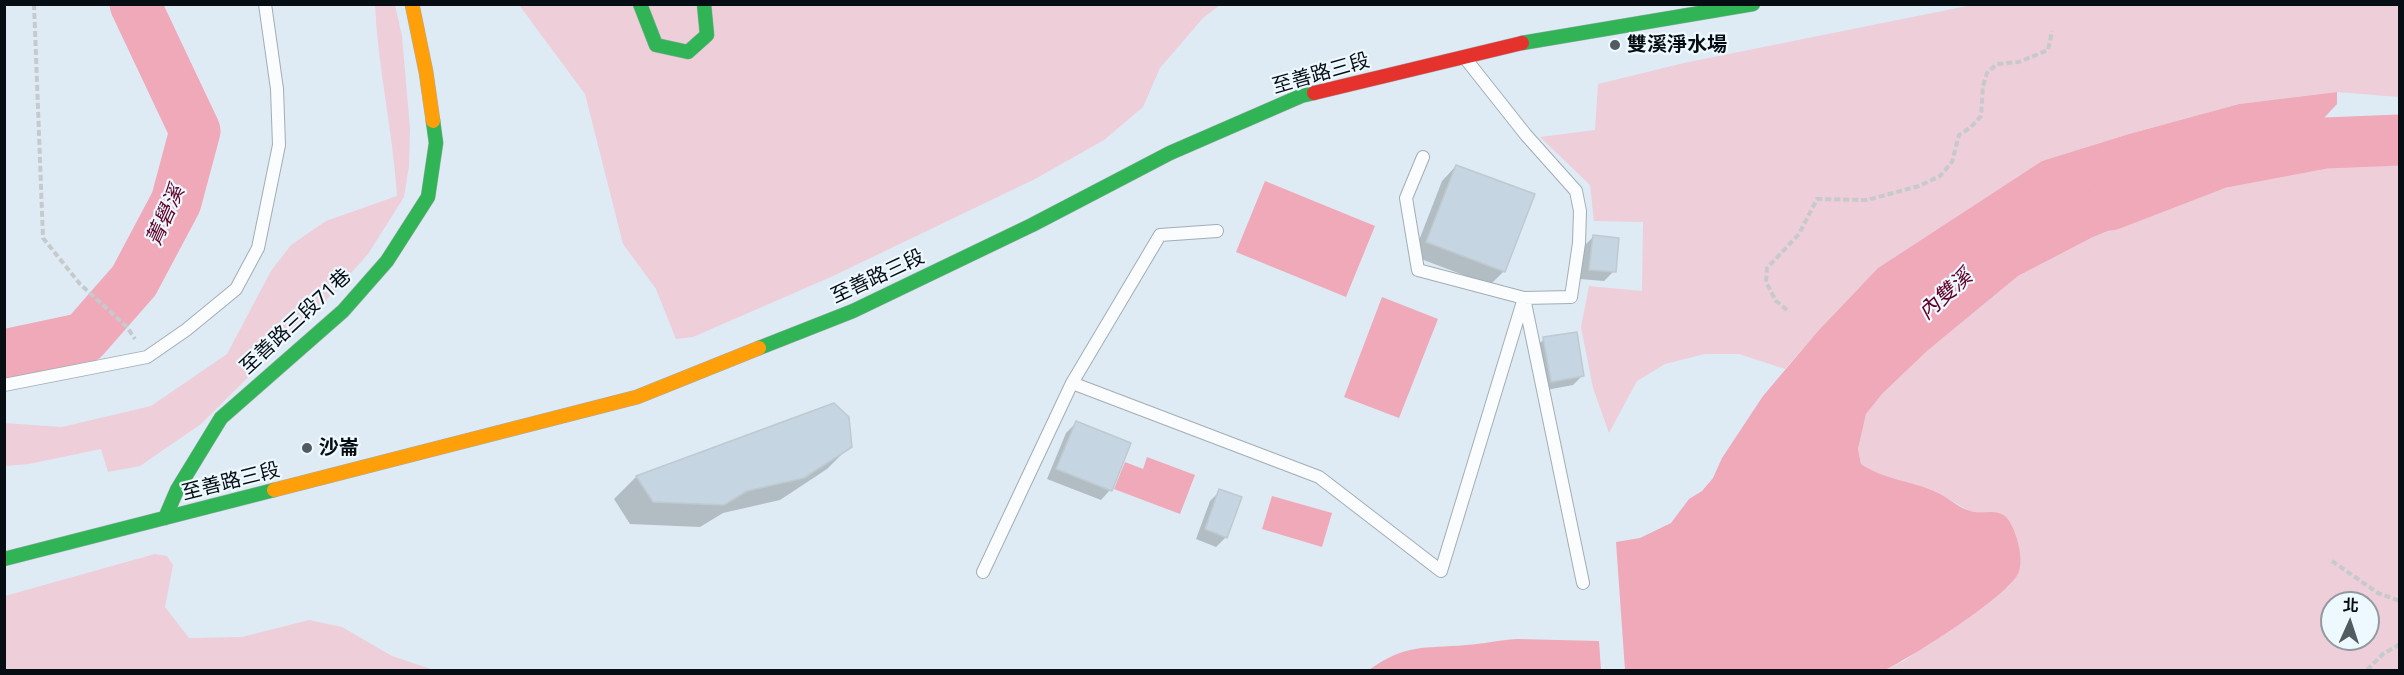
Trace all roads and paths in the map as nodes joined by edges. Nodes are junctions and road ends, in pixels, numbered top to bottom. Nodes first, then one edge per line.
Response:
1 (34, 4) edge
2 (265, 4) edge
3 (412, 4) edge
4 (640, 4) edge
5 (704, 4) edge
6 (1753, 4) edge
7 (2052, 31) dead end
8 (1464, 57) junction
9 (1424, 157) dead end
10 (1217, 231) dead end
11 (1524, 298) junction
12 (1787, 310) dead end
13 (127, 327) dead end
14 (1072, 383) junction
15 (4, 385) edge
16 (165, 518) junction
17 (4, 559) edge
18 (2332, 561) dead end
19 (983, 572) dead end
20 (1583, 583) dead end
21 (2400, 601) edge
22 (2400, 644) edge
23 (2367, 670) edge

1 - 13 path
2 - 15 lane
3 - 16 street, 至善路三段71巷
4 - 5 street
6 - 8 street, 至善路三段
7 - 12 path
8 - 11 lane
8 - 16 street, 至善路三段
9 - 11 lane
10 - 14 lane
11 - 14 lane
11 - 20 lane
14 - 19 lane
16 - 17 street, 至善路三段
18 - 21 path
22 - 23 path

